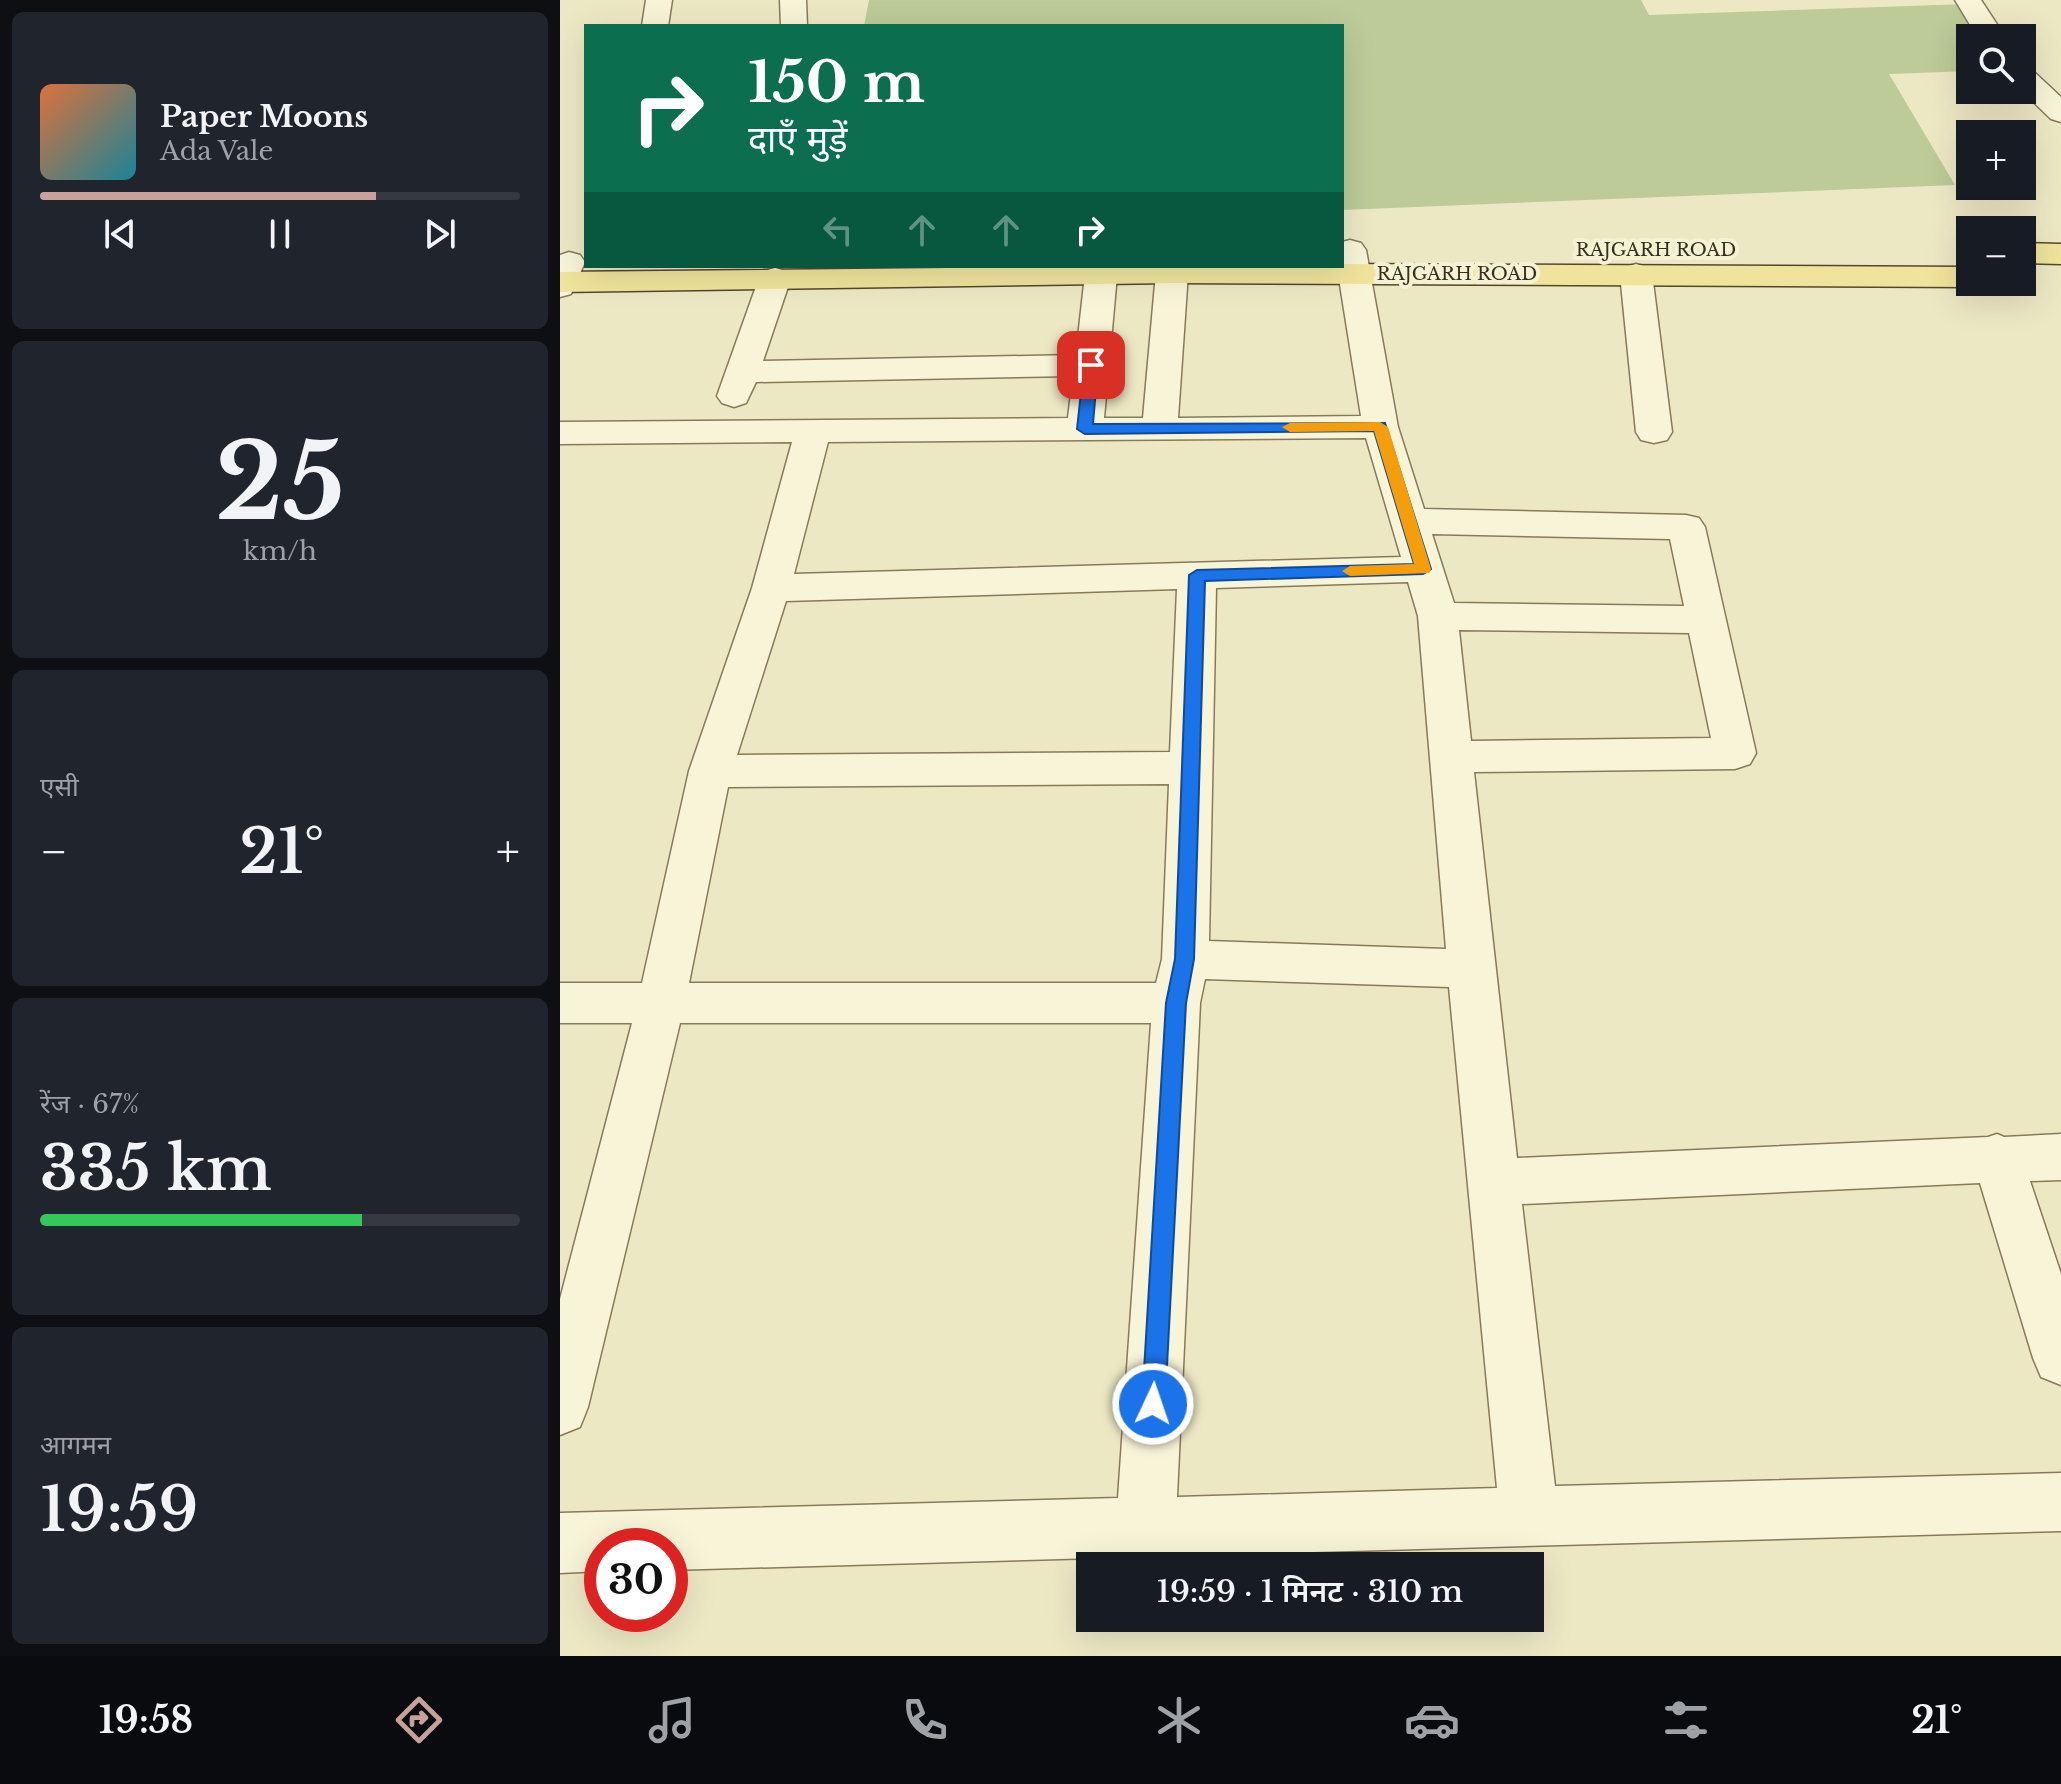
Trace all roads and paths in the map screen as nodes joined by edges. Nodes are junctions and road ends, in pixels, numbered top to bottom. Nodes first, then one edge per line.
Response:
1 (659, 0) edge
2 (793, 0) edge
3 (1968, 0) edge
4 (655, 24) edge
5 (794, 24) edge
6 (1983, 24) edge
7 (2036, 89) edge
8 (2061, 113) edge
9 (1956, 251) edge
10 (2036, 253) edge
11 (2061, 254) edge
12 (1348, 258) edge
13 (1231, 268) edge
14 (566, 273) edge
15 (1172, 273) junction
16 (1636, 274) junction
17 (1101, 275) junction
18 (1956, 277) edge
19 (2036, 277) edge
20 (775, 278) junction
21 (2061, 278) edge
22 (1091, 365) junction
23 (742, 372) junction
24 (1380, 427) junction
25 (1160, 428) junction
26 (1085, 429) junction
27 (813, 431) junction
28 (721, 432) junction
29 (1654, 432) dead end
30 (560, 433) edge
31 (1409, 521) junction
32 (1423, 569) junction
33 (1197, 575) junction
34 (771, 588) junction
35 (1438, 616) junction
36 (1706, 620) junction
37 (1452, 757) junction
38 (1189, 768) junction
39 (710, 771) junction
40 (1471, 969) junction
41 (1180, 981) junction
42 (560, 1003) edge
43 (661, 1003) junction
44 (1997, 1157) junction
45 (2061, 1157) edge
46 (1495, 1182) junction
47 (2061, 1358) edge
48 (560, 1407) edge
49 (2061, 1502) edge
50 (1529, 1517) junction
51 (1146, 1527) junction
52 (560, 1543) edge

1 - 4 street
2 - 5 street
3 - 6 street
7 - 8 street
9 - 12 main road, RAJGARH ROAD
10 - 11 main road
12 - 16 main road, RAJGARH ROAD
12 - 24 street
13 - 15 main road, RAJGARH ROAD
14 - 20 main road, RAJGARH ROAD
15 - 17 main road, RAJGARH ROAD
15 - 25 street
16 - 18 main road, RAJGARH ROAD
16 - 29 street
17 - 20 main road, RAJGARH ROAD
17 - 22 street
19 - 21 main road
20 - 23 street
22 - 23 street
22 - 26 street
23 - 28 street
24 - 25 street
24 - 31 street
25 - 26 street
26 - 27 street
27 - 28 street
27 - 34 street
28 - 30 street
31 - 32 street
31 - 36 street
32 - 33 street
32 - 35 street
33 - 34 street
33 - 38 street
34 - 39 street
35 - 36 street
35 - 37 street
36 - 37 street
37 - 40 street
38 - 39 street
38 - 41 street
39 - 43 street
40 - 41 street
40 - 46 street
41 - 43 street
41 - 51 street
42 - 43 street
43 - 48 street
44 - 45 street
44 - 46 street
44 - 47 street
46 - 50 street
49 - 50 street
50 - 51 street
51 - 52 street

